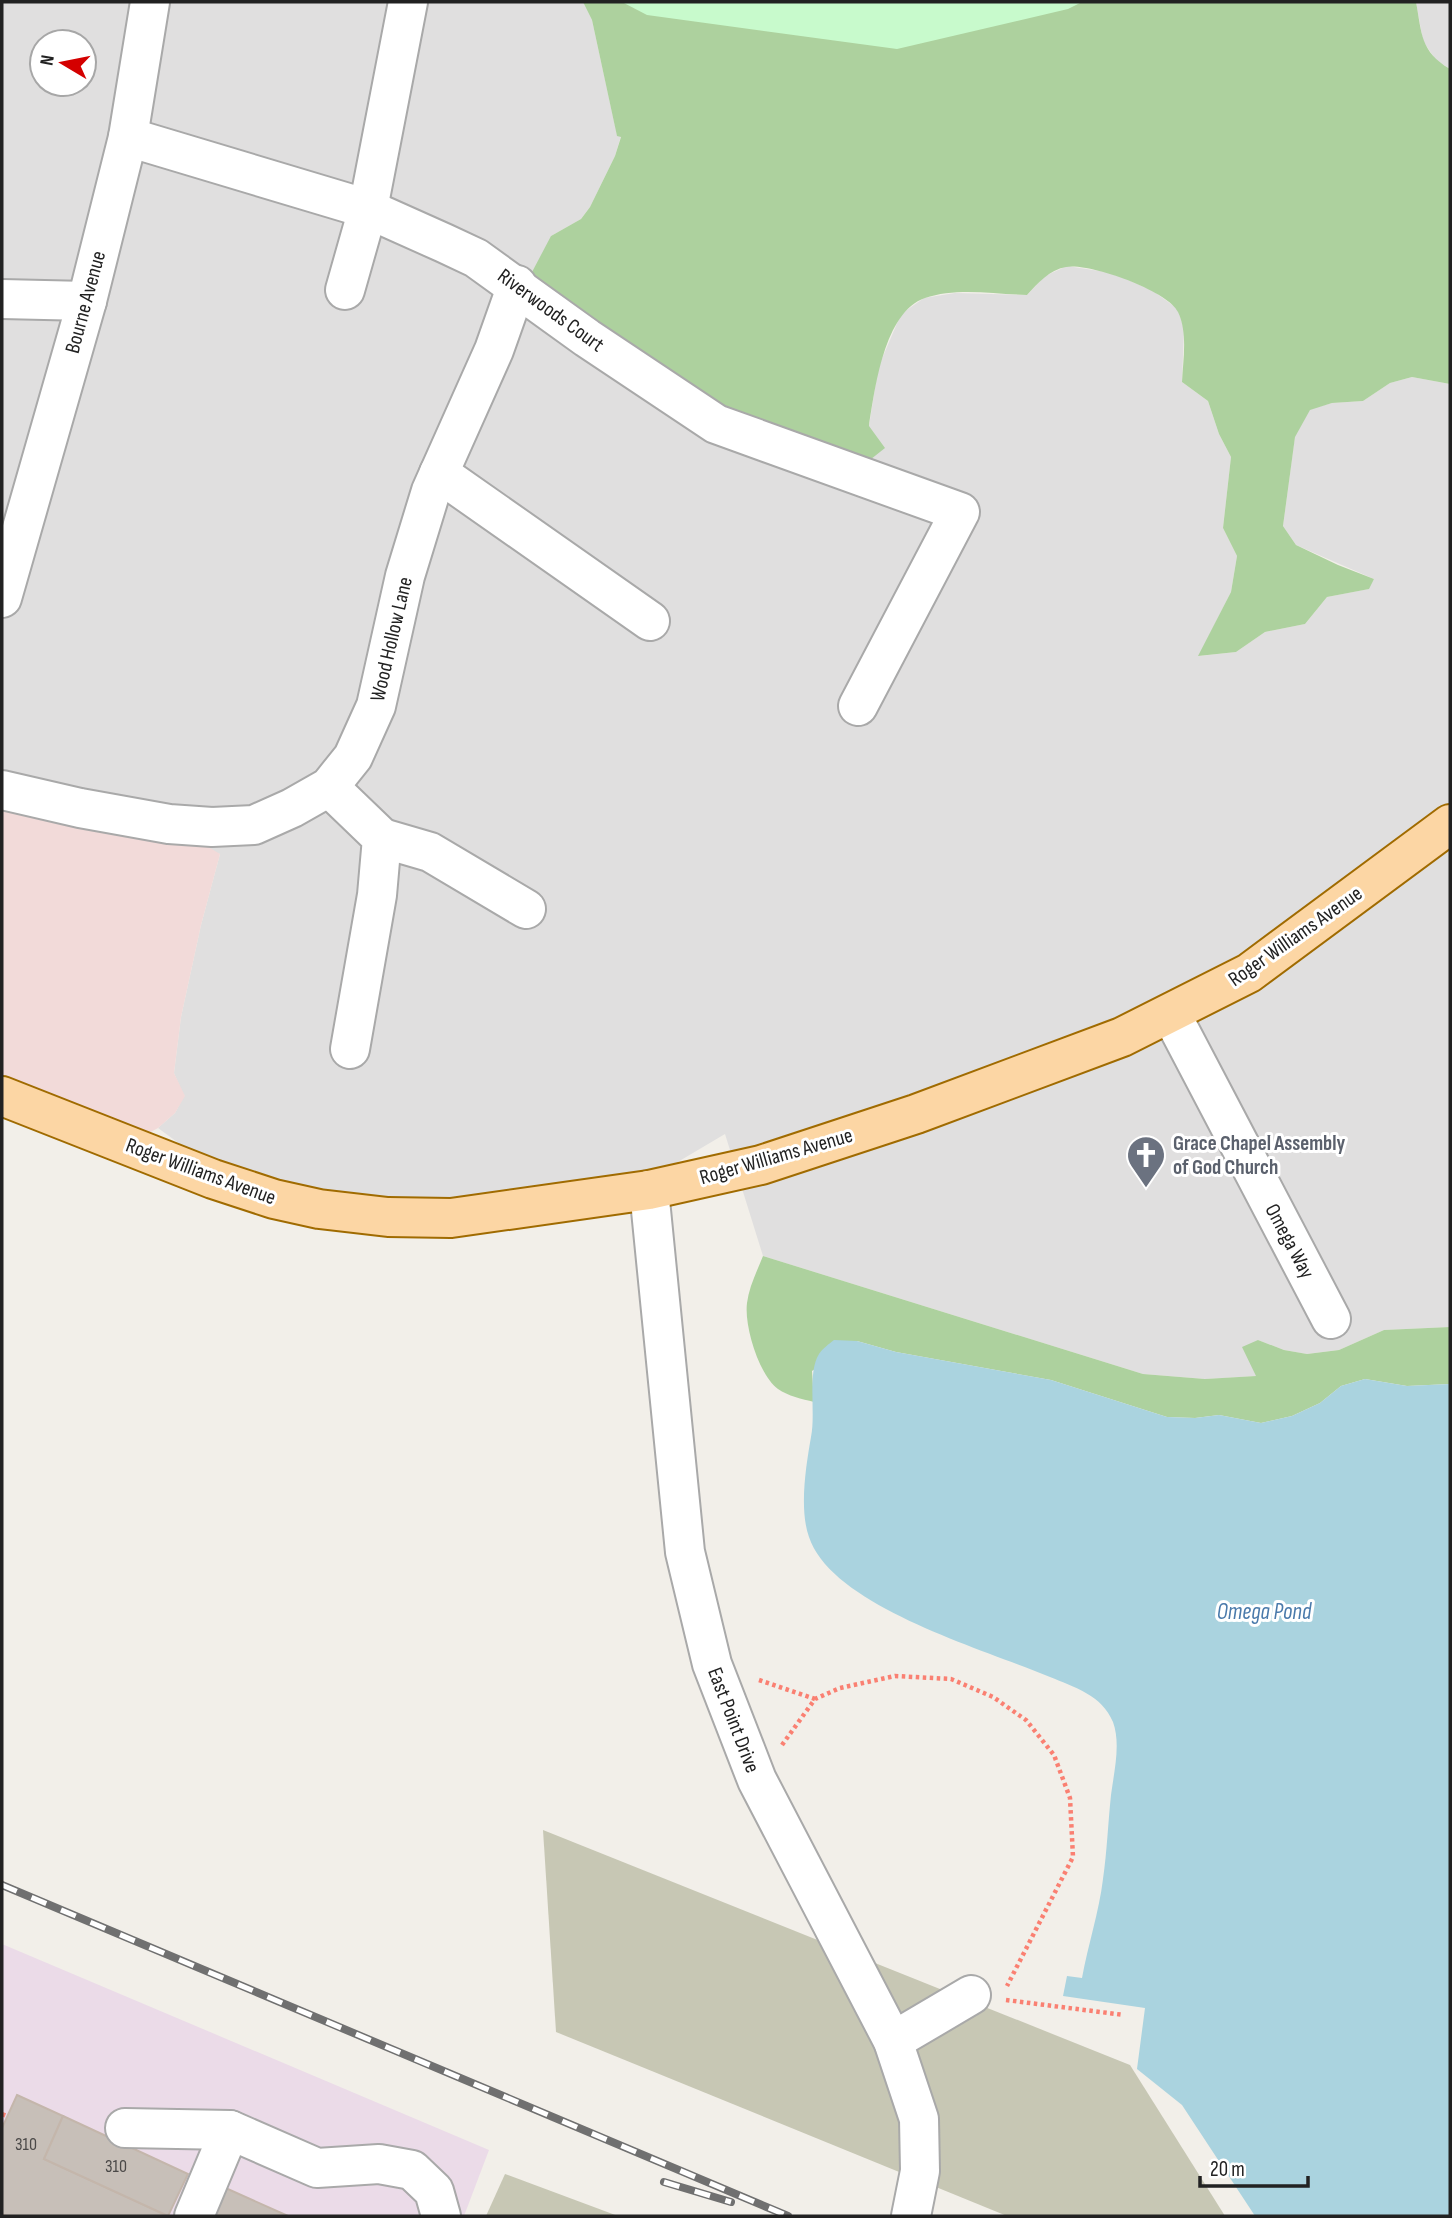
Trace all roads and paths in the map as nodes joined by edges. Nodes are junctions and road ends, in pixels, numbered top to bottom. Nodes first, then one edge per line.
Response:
1 (150, 2) edge
2 (408, 2) edge
3 (128, 137) junction
4 (368, 209) junction
5 (517, 285) junction
6 (345, 290) dead end
7 (2, 299) edge
8 (87, 301) junction
9 (439, 473) junction
10 (4, 582) edge
11 (650, 621) dead end
12 (859, 706) dead end
13 (329, 787) junction
14 (2, 790) edge
15 (1450, 824) edge
16 (382, 838) junction
17 (526, 909) dead end
18 (1171, 1014) junction
19 (350, 1049) dead end
20 (2, 1096) edge
21 (649, 1190) junction
22 (1331, 1319) dead end
23 (771, 1684) dead end
24 (815, 1699) junction
25 (789, 1736) dead end
26 (985, 1997) junction
27 (1124, 2015) dead end
28 (893, 2040) junction
29 (125, 2128) dead end
30 (230, 2130) junction
31 (194, 2216) edge
32 (441, 2216) edge
33 (911, 2216) edge

1 - 3 street, Bourne Avenue
2 - 4 street
3 - 4 street, Riverwoods Court
3 - 8 street, Bourne Avenue
4 - 5 street, Riverwoods Court
4 - 6 street
5 - 9 street, Wood Hollow Lane
5 - 12 street, Riverwoods Court
7 - 8 street
8 - 10 street, Bourne Avenue
9 - 11 street
9 - 13 street, Wood Hollow Lane
13 - 14 street, Wood Hollow Lane
13 - 16 street
15 - 18 main road, Roger Williams Avenue
16 - 17 street
16 - 19 street
18 - 21 main road, Roger Williams Avenue
18 - 22 street, Omega Way
20 - 21 main road, Roger Williams Avenue
21 - 28 street, East Point Drive
23 - 24 path
24 - 25 path
24 - 26 path
26 - 27 path
26 - 28 street
28 - 33 street, East Point Drive
29 - 30 street
30 - 31 street
30 - 32 street

